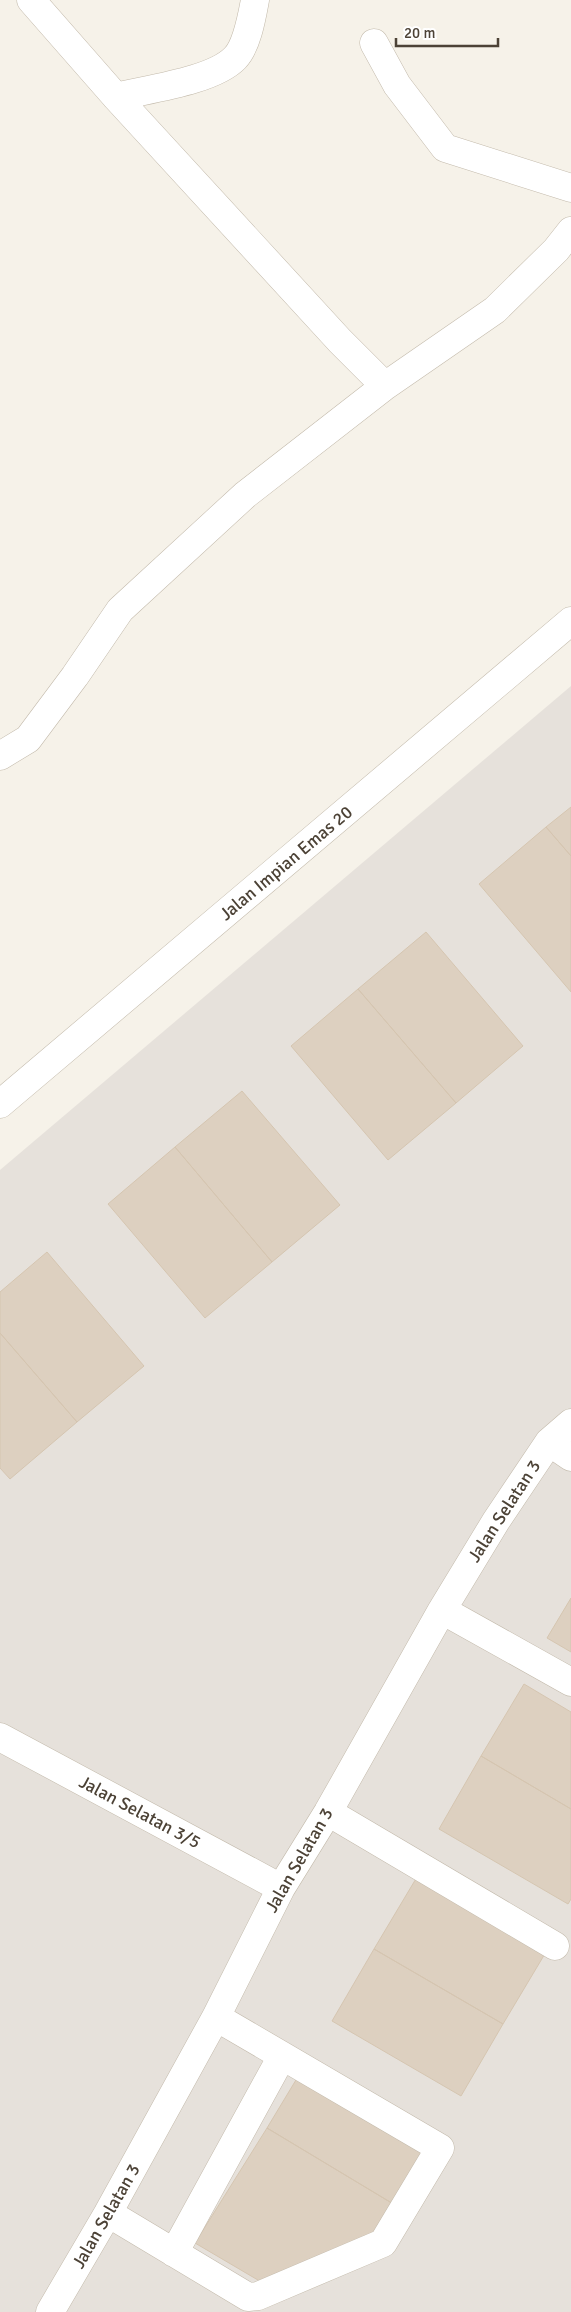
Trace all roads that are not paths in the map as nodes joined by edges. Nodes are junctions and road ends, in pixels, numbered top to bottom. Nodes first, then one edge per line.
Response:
1 (31, 0) edge
2 (255, 0) edge
3 (374, 43) dead end
4 (116, 97) junction
5 (571, 188) edge
6 (571, 231) edge
7 (385, 386) junction
8 (571, 621) edge
9 (0, 756) edge
10 (0, 1104) edge
11 (571, 1423) edge
12 (560, 1450) edge
13 (442, 1610) junction
14 (571, 1682) edge
15 (0, 1737) edge
16 (328, 1812) junction
17 (281, 1888) junction
18 (555, 1946) dead end
19 (216, 2018) junction
20 (282, 2056) junction
21 (108, 2213) junction
22 (174, 2253) junction
23 (50, 2312) edge

1 - 4 street
2 - 4 street
3 - 5 street
4 - 7 street
6 - 7 street
7 - 9 street
8 - 10 street, Jalan Impian Emas 20
11 - 12 street, Jalan Selatan 3
12 - 13 street, Jalan Selatan 3
13 - 14 street
13 - 16 street, Jalan Selatan 3
15 - 17 street, Jalan Selatan 3/5
16 - 17 street, Jalan Selatan 3
16 - 18 street
17 - 19 street, Jalan Selatan 3
19 - 20 street
19 - 21 street, Jalan Selatan 3
20 - 22 street
20 - 22 street
21 - 22 street
21 - 23 street, Jalan Selatan 3

